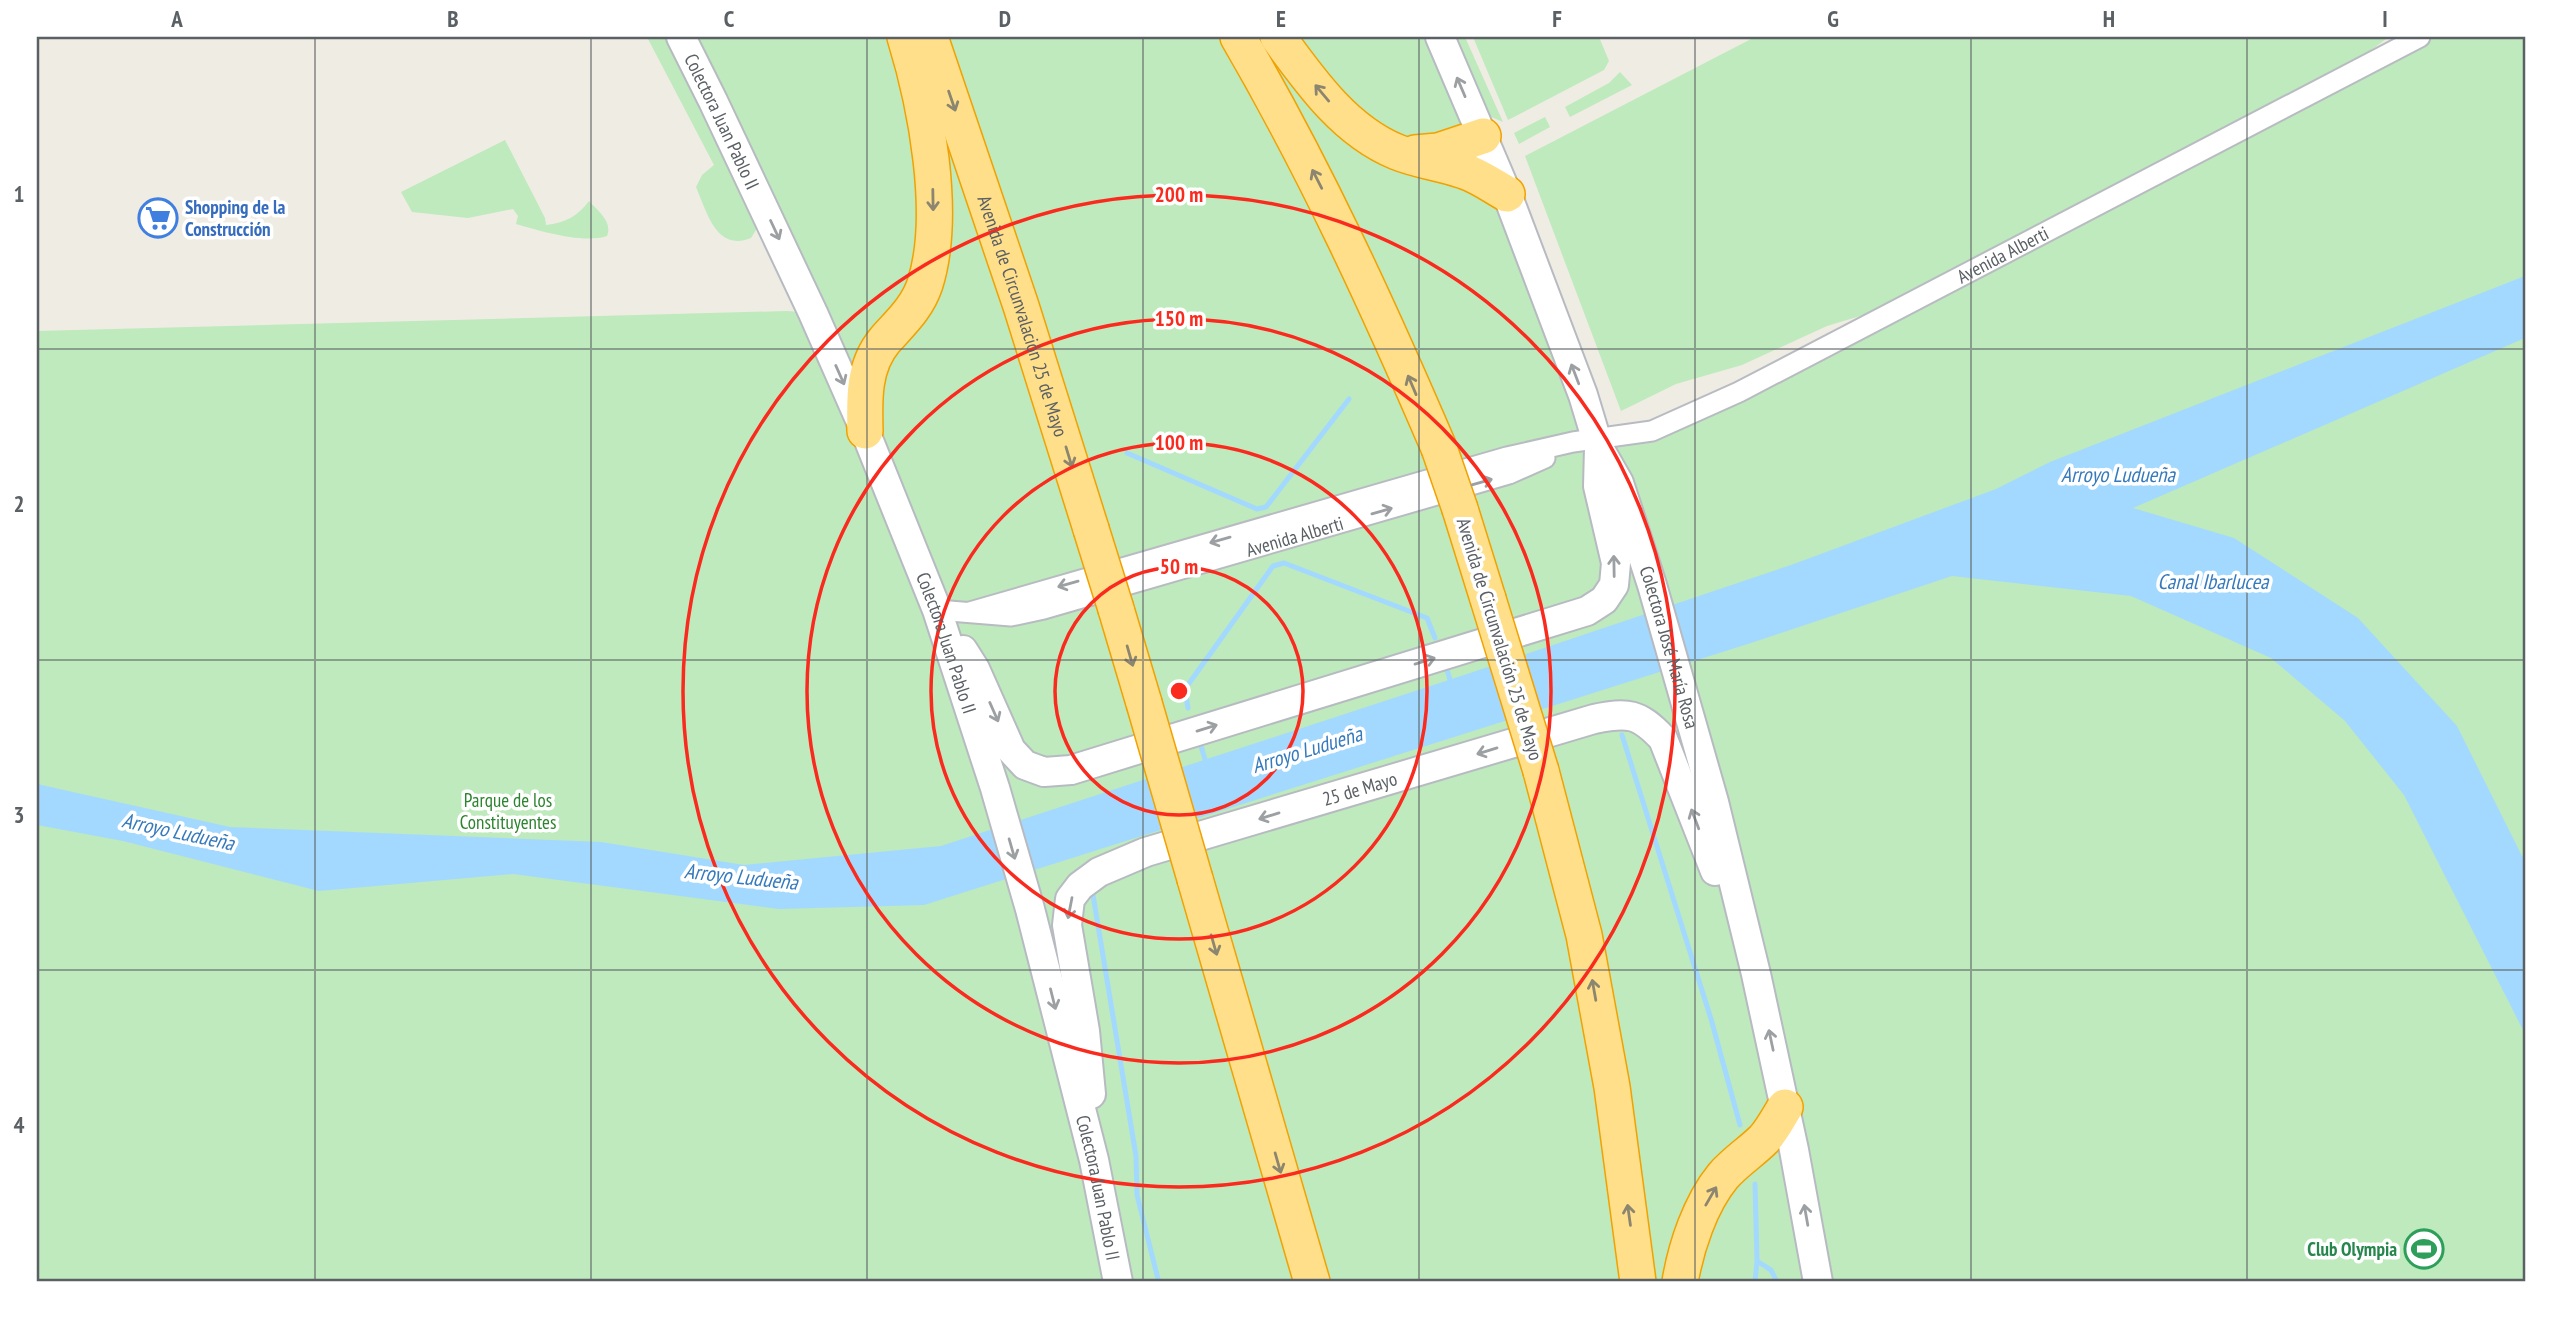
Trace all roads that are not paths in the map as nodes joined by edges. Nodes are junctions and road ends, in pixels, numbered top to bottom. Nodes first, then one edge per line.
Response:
1 (681, 37) edge
2 (905, 37) edge
3 (930, 37) edge
4 (1238, 37) edge
5 (1278, 37) edge
6 (1440, 37) edge
7 (2411, 39) edge
8 (1483, 136) junction
9 (1398, 153) junction
10 (1507, 194) junction
11 (865, 431) junction
12 (1590, 443) junction
13 (937, 610) junction
14 (1756, 974) junction
15 (1785, 1107) junction
16 (1094, 1160) junction
17 (1118, 1282) edge
18 (1312, 1282) edge
19 (1638, 1282) edge
20 (1680, 1282) edge
21 (1818, 1282) edge

1 -> 11 main road, Colectora Juan Pablo II
2 -> 11 highway
3 -> 18 highway, Avenida de Circunvalación 25 de Mayo, bridge
19 -> 4 highway, Avenida de Circunvalación 25 de Mayo, bridge
9 -> 5 highway
8 -> 6 main road, Colectora José María Rosa
7 - 12 street, Avenida Alberti
8 - 9 highway
8 - 10 main road, Colectora José María Rosa
9 - 10 highway
12 -> 10 main road, Colectora José María Rosa
11 - 13 main road, Colectora Juan Pablo II
12 - 13 street, Avenida Alberti
13 -> 12 main road
12 - 14 main road, Colectora José María Rosa
13 -> 16 main road, Colectora Juan Pablo II
15 -> 14 main road, Colectora José María Rosa
14 -> 16 main road, 25 de Mayo
20 -> 15 highway
21 -> 15 main road, Colectora José María Rosa
16 - 17 main road, Colectora Juan Pablo II

